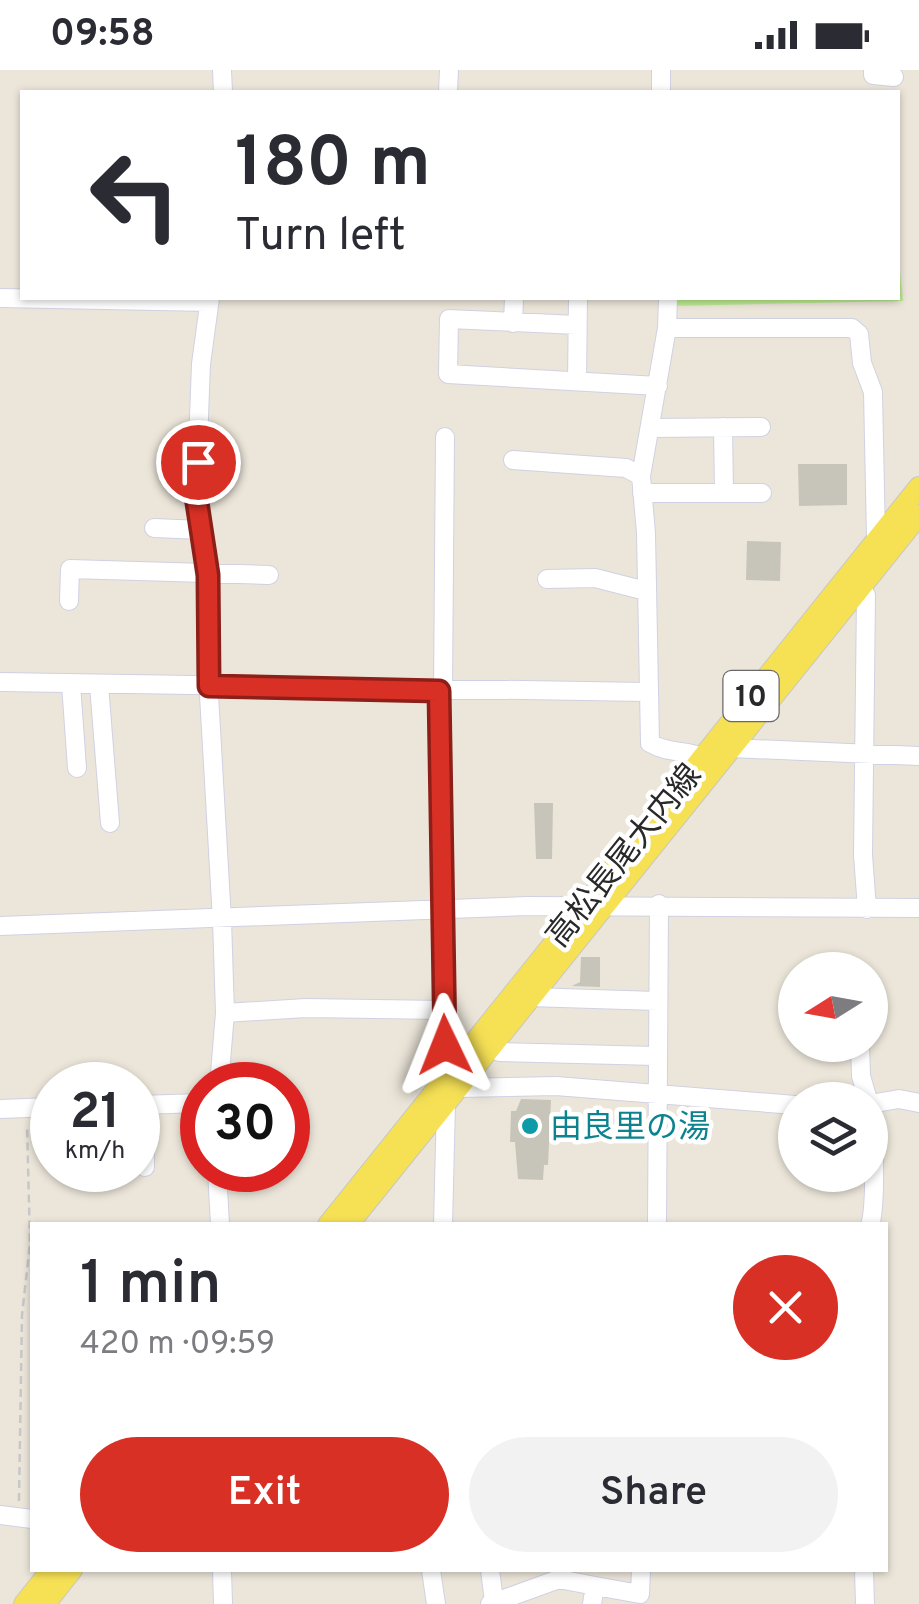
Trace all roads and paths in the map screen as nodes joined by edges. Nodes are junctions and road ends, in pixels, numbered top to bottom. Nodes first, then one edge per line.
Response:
1 (874, 70) edge
2 (894, 77) dead end
3 (210, 300) edge
4 (514, 300) edge
5 (578, 300) edge
6 (668, 300) edge
7 (513, 322) junction
8 (577, 325) junction
9 (667, 328) junction
10 (576, 381) junction
11 (658, 386) junction
12 (761, 427) dead end
13 (650, 428) junction
14 (723, 428) junction
15 (445, 437) dead end
16 (513, 460) dead end
17 (642, 484) junction
18 (919, 486) edge
19 (724, 493) junction
20 (762, 493) dead end
21 (919, 515) edge
22 (154, 528) dead end
23 (202, 530) junction
24 (876, 538) junction
25 (208, 575) junction
26 (269, 575) dead end
27 (547, 579) dead end
28 (860, 588) junction
29 (646, 591) junction
30 (69, 601) dead end
31 (0, 682) edge
32 (71, 684) junction
33 (99, 685) junction
34 (209, 686) junction
35 (441, 691) junction
36 (646, 692) junction
37 (731, 748) junction
38 (865, 754) junction
39 (919, 756) edge
40 (710, 761) junction
41 (77, 768) dead end
42 (110, 824) dead end
43 (659, 904) junction
44 (605, 905) junction
45 (582, 906) junction
46 (919, 908) edge
47 (868, 910) junction
48 (446, 912) junction
49 (222, 920) junction
50 (0, 926) edge
51 (530, 997) junction
52 (657, 1001) junction
53 (444, 1010) junction
54 (225, 1013) junction
55 (499, 1052) dead end
56 (656, 1056) junction
57 (221, 1062) edge
58 (451, 1088) junction
59 (656, 1094) junction
60 (888, 1101) edge
61 (919, 1103) edge
62 (778, 1104) edge
63 (28, 1108) joint
64 (0, 1109) edge
65 (218, 1192) edge
66 (873, 1192) edge
67 (220, 1222) edge
68 (331, 1222) edge
69 (350, 1222) edge
70 (443, 1222) edge
71 (657, 1222) edge
72 (871, 1222) edge
73 (17, 1518) edge
74 (49, 1572) edge
75 (70, 1572) edge
76 (222, 1572) edge
77 (431, 1572) edge
78 (490, 1572) edge
79 (642, 1572) edge
80 (864, 1572) edge
81 (594, 1595) edge
82 (492, 1602) edge
83 (24, 1604) edge
84 (45, 1604) edge
85 (223, 1604) edge
86 (436, 1604) edge
87 (865, 1604) edge

1 - 2 street
3 - 23 street
4 - 7 street
5 - 8 street
6 - 9 street
7 - 8 street
7 - 10 street
8 - 10 street
9 - 11 street
9 - 24 street
10 - 11 street
11 - 13 street
12 - 14 street
13 - 14 street
13 - 17 street
14 - 19 street
15 - 35 street
16 - 17 street
17 - 19 street
17 - 29 street
18 - 24 main road, 高松長尾大内線 / 10
19 - 20 street
21 - 28 main road, 高松長尾大内線 / 10
22 - 23 street
23 - 25 street
24 - 40 main road, 高松長尾大内線 / 10
25 - 26 street
25 - 30 street
25 - 34 street
27 - 29 street
28 - 37 main road, 高松長尾大内線 / 10
28 - 38 street
29 - 36 street
31 - 32 street
32 - 33 street
32 - 41 street
33 - 34 street
33 - 42 street
34 - 35 street
34 - 49 street
35 - 36 street
35 - 48 street
36 - 40 street
37 - 38 street
37 - 40 main road, 高松長尾大内線 / 10
38 - 39 street
38 - 47 street
40 - 44 main road, 高松長尾大内線 / 10
40 - 45 main road, 高松長尾大内線 / 10
43 - 44 street
43 - 47 street
43 - 52 street
44 - 45 street
44 - 51 main road, 高松長尾大内線 / 10
45 - 48 street
45 - 58 main road, 高松長尾大内線 / 10
46 - 47 street
48 - 49 street
48 - 53 street
49 - 50 street
49 - 54 street
51 - 52 street
51 - 58 main road, 高松長尾大内線 / 10
52 - 56 street
53 - 54 street
53 - 58 street
54 - 57 street
55 - 56 street
56 - 59 street
58 - 59 street
58 - 68 main road, 高松長尾大内線 / 10
58 - 69 main road, 高松長尾大内線 / 10
58 - 70 street
59 - 62 street
59 - 71 street
60 - 61 street
63 - 64 street
63 - 73 path
65 - 67 street
66 - 72 street
74 - 83 main road
75 - 84 main road
76 - 85 street
77 - 86 street
78 - 82 street
79 - 81 street
80 - 87 street
81 - 82 street

